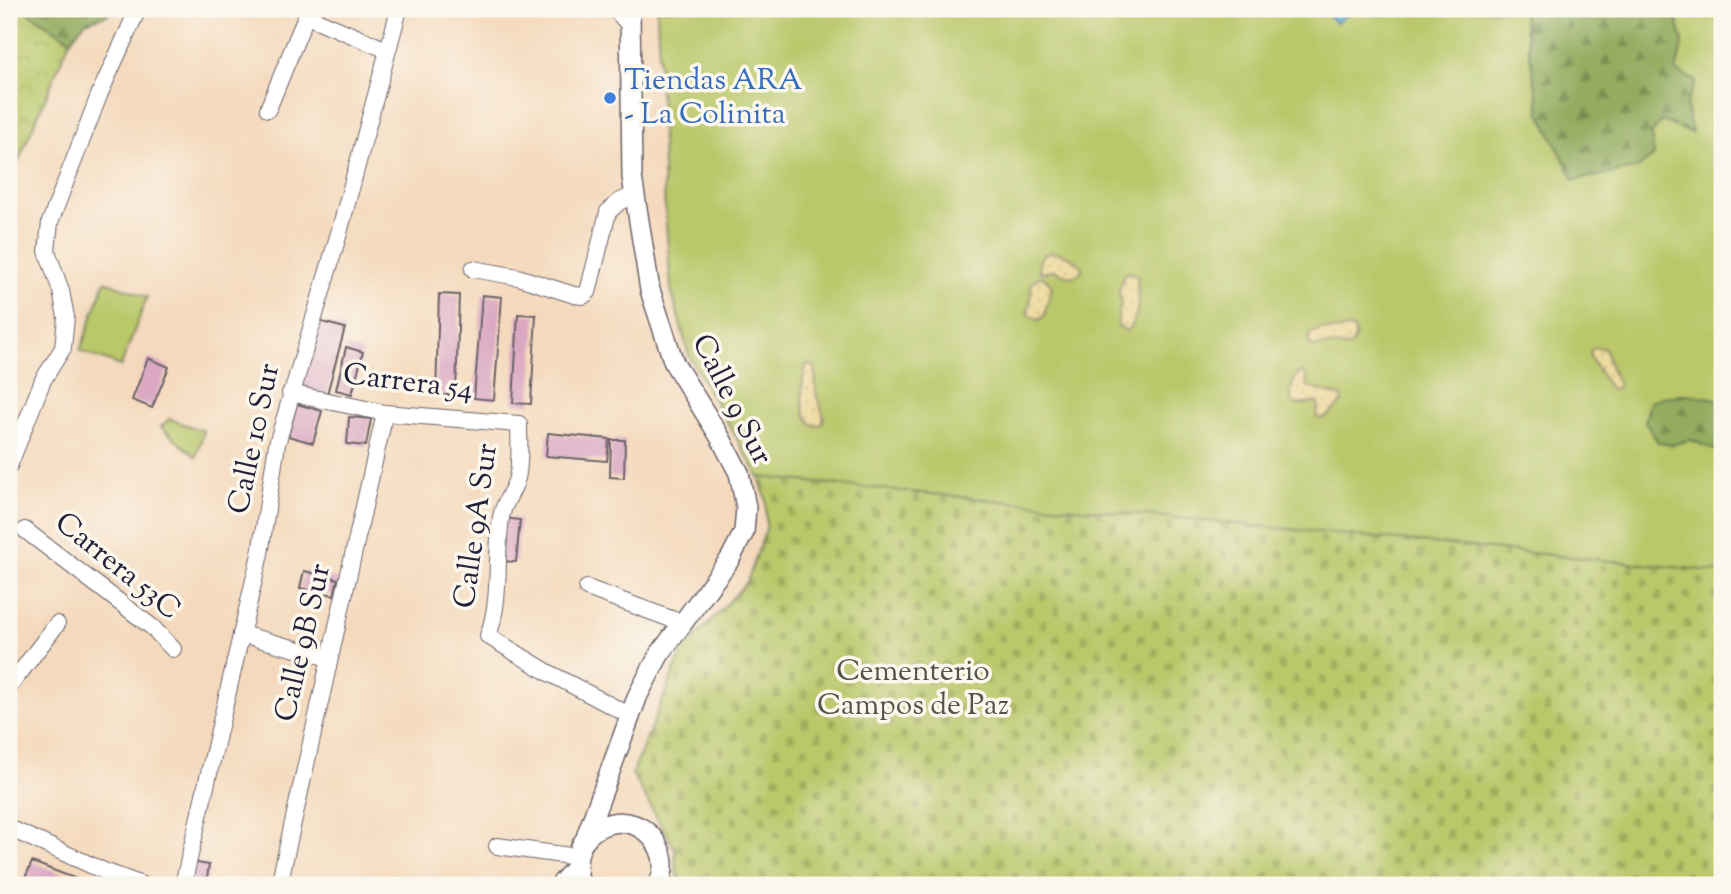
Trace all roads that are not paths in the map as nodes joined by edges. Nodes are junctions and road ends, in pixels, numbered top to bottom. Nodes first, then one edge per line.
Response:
1 (138, 9) edge
2 (399, 9) edge
3 (615, 9) edge
4 (308, 13) edge
5 (629, 17) edge
6 (387, 50) junction
7 (268, 109) dead end
8 (633, 195) junction
9 (473, 269) dead end
10 (290, 393) junction
11 (384, 413) junction
12 (519, 424) joint
13 (9, 466) edge
14 (25, 530) dead end
15 (587, 588) dead end
16 (682, 623) junction
17 (57, 624) dead end
18 (241, 634) junction
19 (173, 649) dead end
20 (329, 658) junction
21 (9, 687) edge
22 (629, 715) junction
23 (606, 784) junction
24 (632, 824) junction
25 (9, 828) edge
26 (587, 834) junction
27 (498, 846) dead end
28 (578, 870) edge
29 (142, 885) edge
30 (183, 885) edge
31 (279, 885) edge
32 (559, 885) edge
33 (660, 885) edge

1 - 13 street
2 - 6 street, Calle 10 Sur
3 - 5 street
4 - 6 street
4 - 7 street
5 - 8 main road, Calle 9 Sur
6 - 10 street, Calle 10 Sur
8 - 9 street
8 - 16 main road, Calle 9 Sur
10 - 11 street, Carrera 54
10 - 18 street, Calle 10 Sur
11 - 12 street, Carrera 54
11 - 20 street, Calle 9B Sur
12 - 22 street, Calle 9A Sur
14 - 19 street, Carrera 53C
15 - 16 street
16 - 22 main road, Calle 9 Sur
17 - 21 street
18 - 20 street
18 - 30 street, Calle 10 Sur
20 - 31 street, Calle 9B Sur
22 - 23 main road, Calle 9 Sur
23 - 24 main road
23 - 26 main road, Calle 9 Sur
24 - 26 main road
24 - 33 main road
25 - 29 street
26 - 28 main road, Calle 9 Sur
27 - 28 street
28 - 32 main road, Calle 9 Sur

